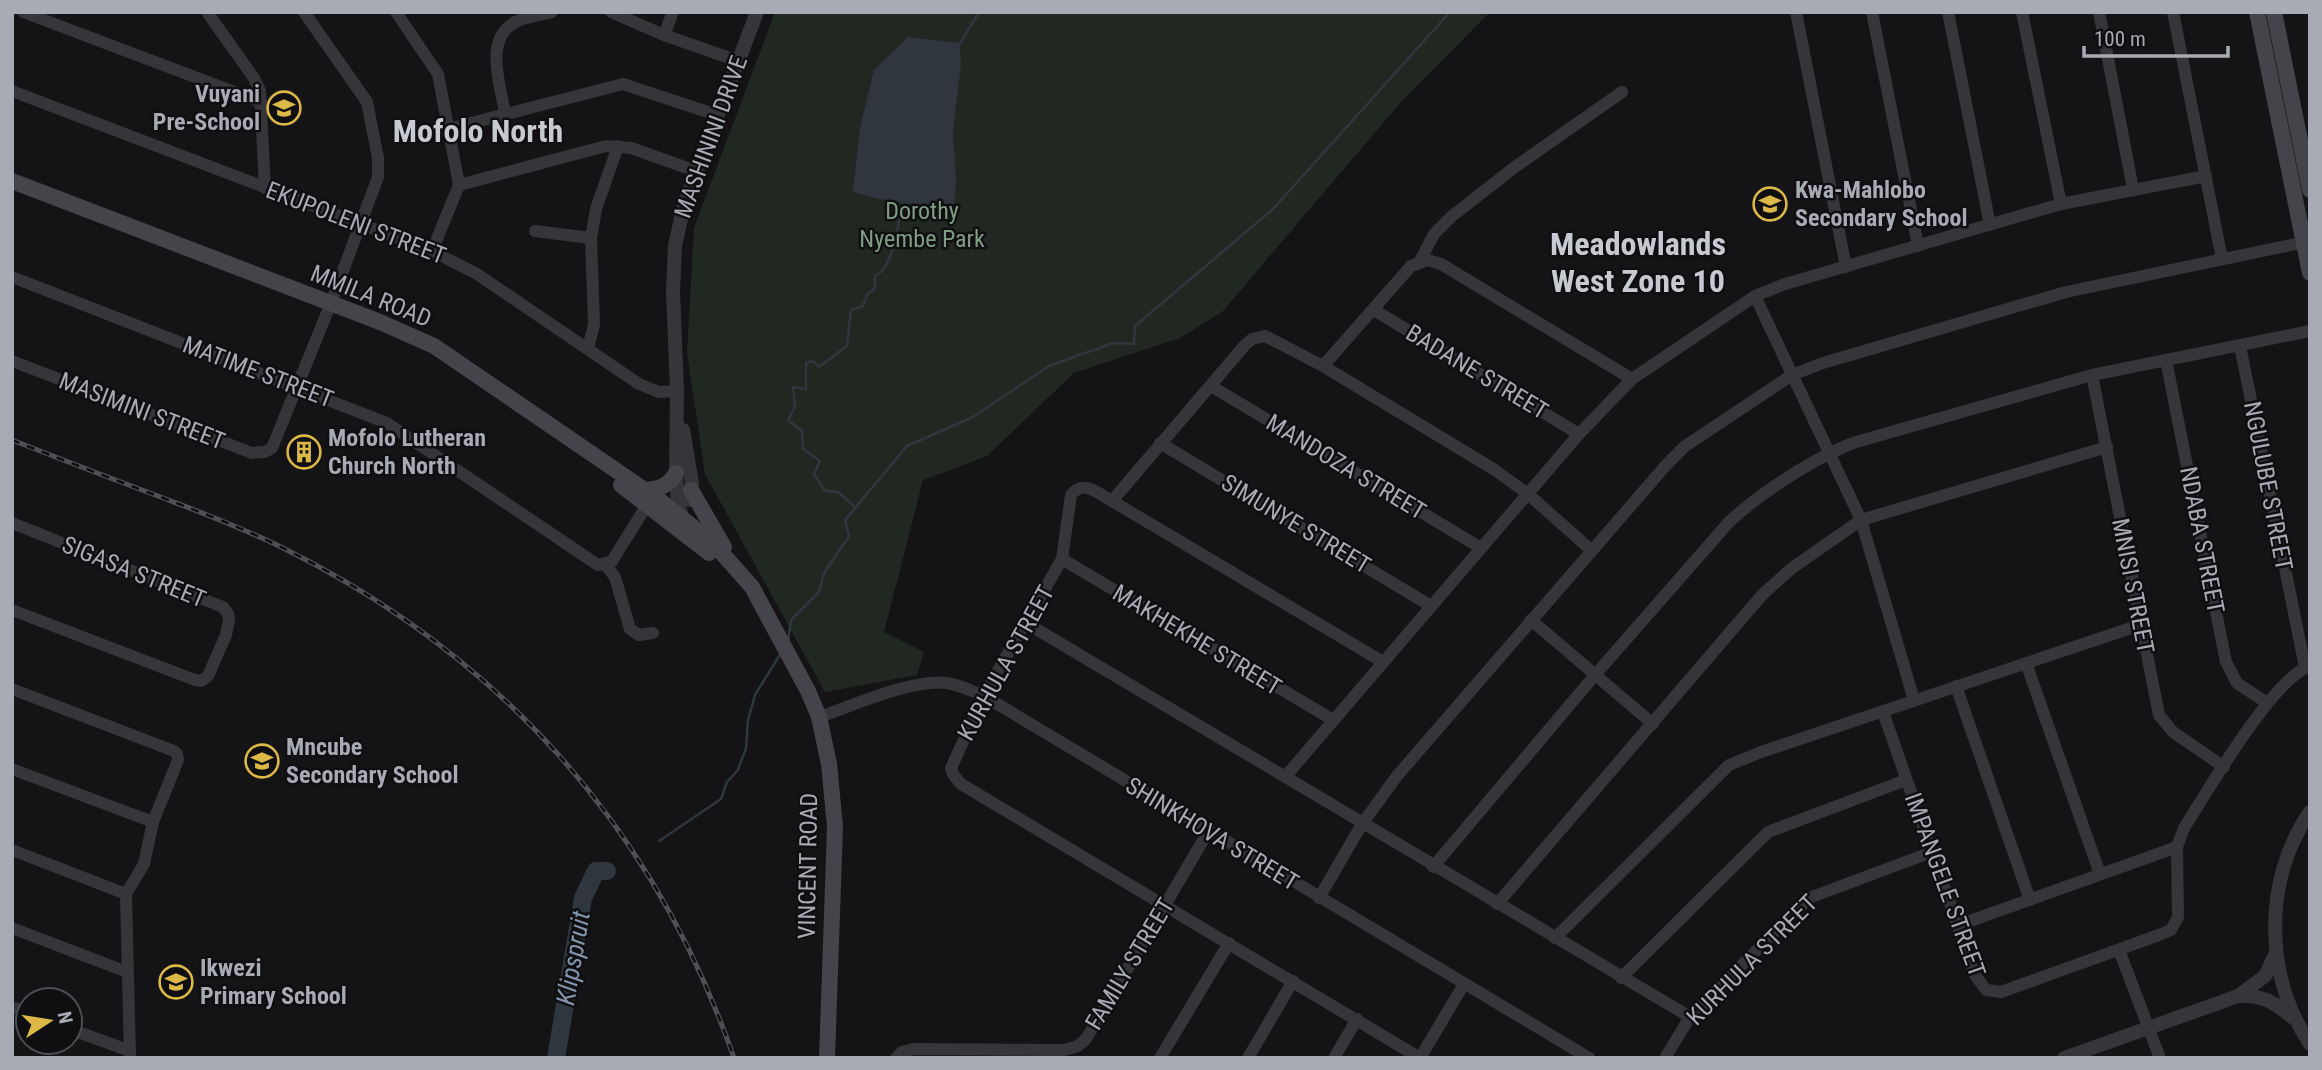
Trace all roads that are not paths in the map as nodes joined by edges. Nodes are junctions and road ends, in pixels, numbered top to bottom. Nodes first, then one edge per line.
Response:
1 (24, 12) edge
2 (207, 12) edge
3 (304, 12) edge
4 (396, 12) edge
5 (552, 12) edge
6 (611, 12) edge
7 (673, 12) edge
8 (757, 12) edge
9 (1796, 12) edge
10 (1872, 12) edge
11 (1948, 12) edge
12 (2022, 12) edge
13 (2099, 12) edge
14 (2173, 12) edge
15 (2257, 12) edge
16 (2274, 12) edge
17 (664, 35) junction
18 (738, 61) junction
19 (12, 91) edge
20 (1622, 92) dead end
21 (261, 102) junction
22 (505, 113) junction
23 (718, 115) junction
24 (448, 129) junction
25 (618, 146) junction
26 (2306, 156) edge
27 (696, 171) junction
28 (2206, 176) junction
29 (12, 181) edge
30 (459, 185) junction
31 (265, 188) junction
32 (12, 189) edge
33 (2133, 190) junction
34 (2310, 190) edge
35 (2061, 204) junction
36 (361, 224) junction
37 (1990, 225) junction
38 (535, 231) dead end
39 (591, 237) junction
40 (2307, 241) edge
41 (1918, 246) junction
42 (432, 251) junction
43 (2222, 259) junction
44 (1420, 261) junction
45 (1846, 267) junction
46 (2310, 273) edge
47 (12, 277) edge
48 (1755, 296) junction
49 (330, 307) junction
50 (1374, 310) junction
51 (2310, 331) edge
52 (2240, 346) junction
53 (588, 349) junction
54 (2166, 360) junction
55 (12, 361) edge
56 (1324, 366) junction
57 (1792, 375) junction
58 (2092, 375) junction
59 (1632, 379) junction
60 (1211, 386) junction
61 (298, 387) junction
62 (677, 391) junction
63 (1579, 434) junction
64 (1160, 443) junction
65 (2106, 447) junction
66 (1829, 452) junction
67 (676, 473) junction
68 (691, 490) junction
69 (1528, 494) junction
70 (646, 498) junction
71 (1112, 501) junction
72 (672, 517) junction
73 (1861, 520) junction
74 (12, 523) edge
75 (1480, 548) junction
76 (1591, 550) junction
77 (1062, 559) junction
78 (606, 564) junction
79 (729, 566) junction
80 (1431, 606) junction
81 (12, 610) edge
82 (1531, 620) junction
83 (1026, 623) junction
84 (2140, 625) junction
85 (653, 633) dead end
86 (1382, 663) junction
87 (2026, 663) junction
88 (2307, 666) edge
89 (1595, 675) junction
90 (1956, 686) junction
91 (12, 690) edge
92 (984, 696) junction
93 (1914, 700) junction
94 (2267, 703) junction
95 (1883, 712) junction
96 (819, 717) junction
97 (1333, 720) junction
98 (1653, 724) junction
99 (2224, 767) junction
100 (12, 769) edge
101 (1285, 777) junction
102 (1906, 780) junction
103 (2310, 812) edge
104 (153, 822) junction
105 (1362, 824) junction
106 (1208, 832) junction
107 (2177, 847) junction
108 (12, 850) edge
109 (1932, 852) junction
110 (1433, 867) junction
111 (2099, 874) junction
112 (126, 894) junction
113 (1318, 898) junction
114 (2030, 900) junction
115 (1497, 904) junction
116 (1165, 905) junction
117 (1959, 925) junction
118 (12, 928) edge
119 (1555, 938) junction
120 (1229, 943) junction
121 (2119, 950) junction
122 (2276, 952) junction
123 (127, 972) junction
124 (1621, 978) junction
125 (1293, 981) junction
126 (1464, 984) junction
127 (2238, 996) junction
128 (1690, 1017) junction
129 (1357, 1019) junction
130 (2295, 1020) junction
131 (2149, 1028) junction
132 (84, 1035) edge
133 (2310, 1044) edge
134 (969, 1053) edge
135 (130, 1054) edge
136 (897, 1057) edge
137 (827, 1058) edge
138 (1160, 1058) edge
139 (1248, 1058) edge
140 (1334, 1058) edge
141 (1420, 1058) edge
142 (1589, 1058) edge
143 (1665, 1058) edge
144 (2064, 1058) edge
145 (2160, 1058) edge

1 - 21 street
2 - 21 street
3 - 36 street
4 - 24 street
5 - 22 street
6 - 17 street
7 - 17 street
8 - 18 street, MASHININI DRIVE
9 - 45 street
10 - 41 street
11 - 37 street
12 - 35 street
13 - 33 street
14 - 28 street
15 - 40 main road
16 - 26 main road
17 - 18 street
18 - 23 street, MASHININI DRIVE
19 - 31 street, EKUPOLENI STREET
20 - 44 street
21 - 31 street
22 - 23 street
22 - 24 street
23 - 27 street, MASHININI DRIVE
24 - 30 street
25 - 27 street
25 - 30 street
25 - 39 street
26 - 34 main road
27 - 62 street, MASHININI DRIVE
28 - 33 street
28 - 43 street
29 - 49 main road, MMILA ROAD
30 - 42 street
31 - 36 street, EKUPOLENI STREET
32 - 49 main road, MMILA ROAD
33 - 35 street
35 - 37 street
36 - 42 street, EKUPOLENI STREET
36 - 49 street
37 - 41 street
38 - 39 street
39 - 53 street
40 - 43 street
40 - 46 main road
41 - 45 street
42 - 53 street, EKUPOLENI STREET
43 - 57 street
44 - 50 street
44 - 59 street
45 - 48 street
47 - 61 street, MATIME STREET
48 - 57 street
48 - 59 street
49 - 61 street
49 - 70 main road, MMILA ROAD
50 - 56 street
50 - 63 street, BADANE STREET
51 - 52 street
52 - 54 street
52 - 88 street, NGULUBE STREET
53 - 62 street, EKUPOLENI STREET
54 - 58 street
54 - 94 street, NDABA STREET
55 - 61 street, MASIMINI STREET
56 - 60 street
56 - 69 street
57 - 66 street
57 - 76 street
58 - 65 street, MNISI STREET
58 - 66 street
59 - 63 street
60 - 64 street
60 - 75 street, MANDOZA STREET
61 - 78 street, MATIME STREET
62 - 67 street, MASHININI DRIVE
62 - 68 street, MASHININI DRIVE
63 - 69 street
64 - 71 street
64 - 80 street, SIMUNYE STREET
65 - 73 street
65 - 84 street, MNISI STREET
66 - 73 street
66 - 89 street
67 - 70 main road
67 - 72 street, MASHININI DRIVE
68 - 72 street, MASHININI DRIVE
68 - 79 main road
69 - 75 street
69 - 76 street
70 - 72 main road, MMILA ROAD
70 - 78 street
71 - 77 street, KURHULA STREET
71 - 86 street, KURHULA STREET
72 - 79 main road, VINCENT ROAD
73 - 93 street
73 - 98 street
74 - 81 street, SIGASA STREET
75 - 80 street
76 - 82 street
77 - 83 street, KURHULA STREET
77 - 97 street, MAKHEKHE STREET
78 - 85 street
79 - 96 main road, VINCENT ROAD
80 - 86 street
82 - 89 street
82 - 105 street
83 - 92 street, KURHULA STREET
83 - 101 street
84 - 87 street
84 - 99 street, MNISI STREET
86 - 97 street
87 - 90 street
87 - 111 street
88 - 94 street
89 - 98 street
89 - 110 street
90 - 93 street
90 - 114 street
91 - 104 street
92 - 96 street, SHINKHOVA STREET
92 - 106 street, SHINKHOVA STREET
92 - 116 street, KURHULA STREET
93 - 95 street
94 - 99 street
95 - 102 street, IMPANGELE STREET
95 - 119 street
96 - 137 main road, VINCENT ROAD
97 - 101 street
98 - 115 street
99 - 107 street
100 - 104 street
101 - 105 street
102 - 109 street, IMPANGELE STREET
102 - 124 street
103 - 122 street
104 - 112 street
105 - 110 street
105 - 113 street
106 - 113 street, SHINKHOVA STREET
106 - 116 street, FAMILY STREET
107 - 111 street
107 - 121 street, IMPANGELE STREET
108 - 112 street
109 - 117 street, IMPANGELE STREET
109 - 128 street, KURHULA STREET
110 - 115 street
111 - 114 street
112 - 123 street
113 - 126 street, SHINKHOVA STREET
114 - 117 street
115 - 119 street
116 - 120 street, KURHULA STREET
116 - 134 street, FAMILY STREET
117 - 121 street, IMPANGELE STREET
118 - 123 street
119 - 124 street
120 - 125 street, KURHULA STREET
120 - 138 street
121 - 131 street
122 - 127 street
122 - 130 street
123 - 135 street
124 - 128 street
125 - 129 street, KURHULA STREET
125 - 139 street
126 - 141 street
126 - 142 street, SHINKHOVA STREET
127 - 130 street
127 - 131 street
128 - 143 street, KURHULA STREET
129 - 140 street
129 - 141 street, KURHULA STREET
130 - 133 street
131 - 144 street
131 - 145 street
132 - 135 street
134 - 136 street, FAMILY STREET

